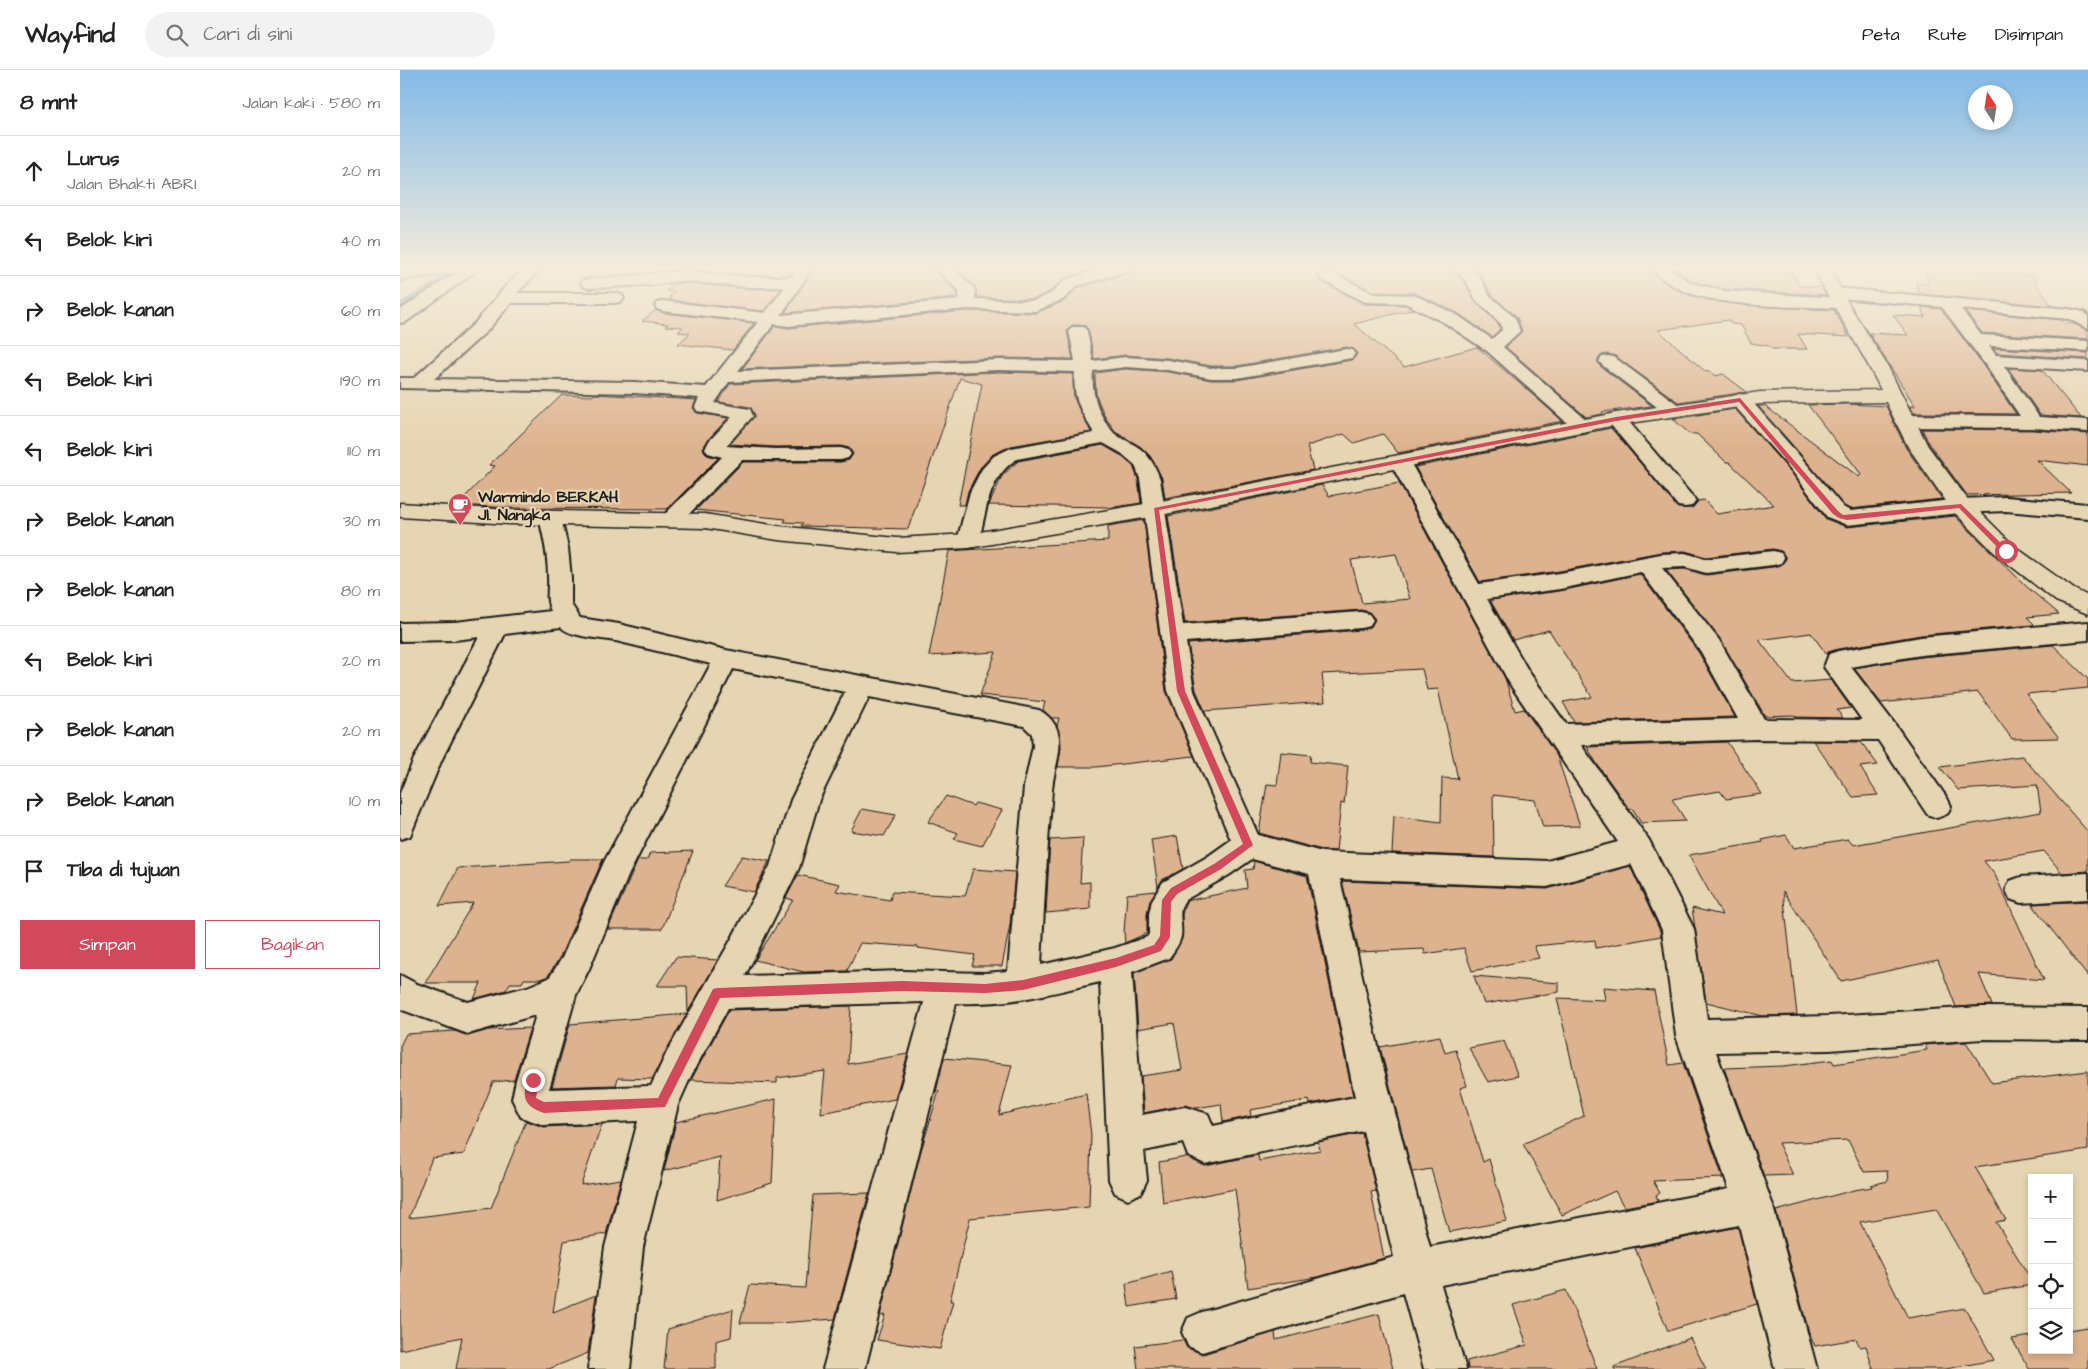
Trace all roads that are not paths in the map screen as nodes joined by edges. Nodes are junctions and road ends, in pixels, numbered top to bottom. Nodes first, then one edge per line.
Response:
1 (480, 328) edge
2 (761, 328) edge
3 (1464, 328) edge
4 (1512, 328) edge
5 (1854, 328) edge
6 (1966, 328) edge
7 (1078, 331) dead end
8 (1976, 340) junction
9 (2088, 346) edge
10 (1493, 347) junction
11 (1346, 354) dead end
12 (1991, 360) junction
13 (1608, 361) dead end
14 (2088, 366) edge
15 (1086, 367) junction
16 (724, 377) junction
17 (409, 384) edge
18 (711, 393) junction
19 (1893, 396) junction
20 (1740, 400) junction
21 (1673, 410) junction
22 (1616, 419) junction
23 (1904, 421) junction
24 (2033, 422) junction
25 (1582, 426) junction
26 (2088, 426) edge
27 (1106, 437) junction
28 (737, 454) junction
29 (841, 454) dead end
30 (1400, 462) junction
31 (1685, 501) dead end
32 (1961, 506) junction
33 (1156, 509) junction
34 (400, 510) edge
35 (2088, 512) edge
36 (550, 518) junction
37 (671, 519) junction
38 (968, 541) junction
39 (1773, 558) dead end
40 (1646, 564) junction
41 (1474, 593) junction
42 (2088, 606) edge
43 (566, 618) junction
44 (1361, 620) dead end
45 (497, 626) junction
46 (2088, 630) edge
47 (400, 632) edge
48 (1174, 634) junction
49 (726, 659) junction
50 (861, 686) junction
51 (1756, 730) junction
52 (1885, 730) junction
53 (1560, 735) junction
54 (1937, 806) dead end
55 (400, 827) edge
56 (1248, 845) junction
57 (1639, 849) junction
58 (1322, 865) junction
59 (2088, 886) edge
60 (2021, 890) dead end
61 (1116, 963) junction
62 (1023, 985) junction
63 (944, 987) junction
64 (561, 989) junction
65 (400, 992) edge
66 (717, 993) junction
67 (2088, 1024) edge
68 (1693, 1036) junction
69 (661, 1103) junction
70 (1376, 1111) junction
71 (1126, 1138) junction
72 (1128, 1180) dead end
73 (1753, 1203) junction
74 (1415, 1270) junction
75 (1202, 1332) dead end
76 (609, 1369) edge
77 (844, 1369) edge
78 (1445, 1369) edge
79 (1796, 1369) edge

1 - 17 street
2 - 16 street
3 - 10 street
4 - 10 street
5 - 19 street
6 - 8 street
7 - 15 street
8 - 9 street
8 - 12 street
10 - 25 street
11 - 15 street
12 - 14 street
12 - 24 street
13 - 21 street
15 - 16 street
15 - 27 street
16 - 18 street
17 - 18 street
18 - 28 street
19 - 20 street
19 - 23 street
20 - 21 street
20 - 32 street
21 - 22 street
22 - 25 street
22 - 31 street
23 - 24 street
23 - 32 street
24 - 26 street
25 - 30 street
27 - 33 street
27 - 38 street
28 - 29 street
28 - 37 street
30 - 33 street
30 - 41 street
32 - 35 street
32 - 42 street
33 - 38 street
33 - 48 street
34 - 36 street
36 - 37 street
36 - 43 street
37 - 38 street
39 - 40 street
40 - 41 street
40 - 51 street
41 - 53 street
43 - 45 street
43 - 49 street
44 - 48 street
45 - 47 street
45 - 55 street
46 - 52 street
48 - 56 street
49 - 50 street
49 - 64 street
50 - 62 street
50 - 66 street
51 - 52 street
51 - 53 street
52 - 54 street
53 - 57 street
56 - 58 street
56 - 61 street
57 - 58 street
57 - 68 street
58 - 70 street
59 - 60 street
61 - 62 street
61 - 71 street
62 - 63 street
63 - 66 street
63 - 77 street
64 - 65 street
64 - 69 street
66 - 69 street
67 - 68 street
68 - 73 street
69 - 76 street
70 - 71 street
70 - 74 street
71 - 72 street
73 - 74 street
73 - 79 street
74 - 75 street
74 - 78 street

